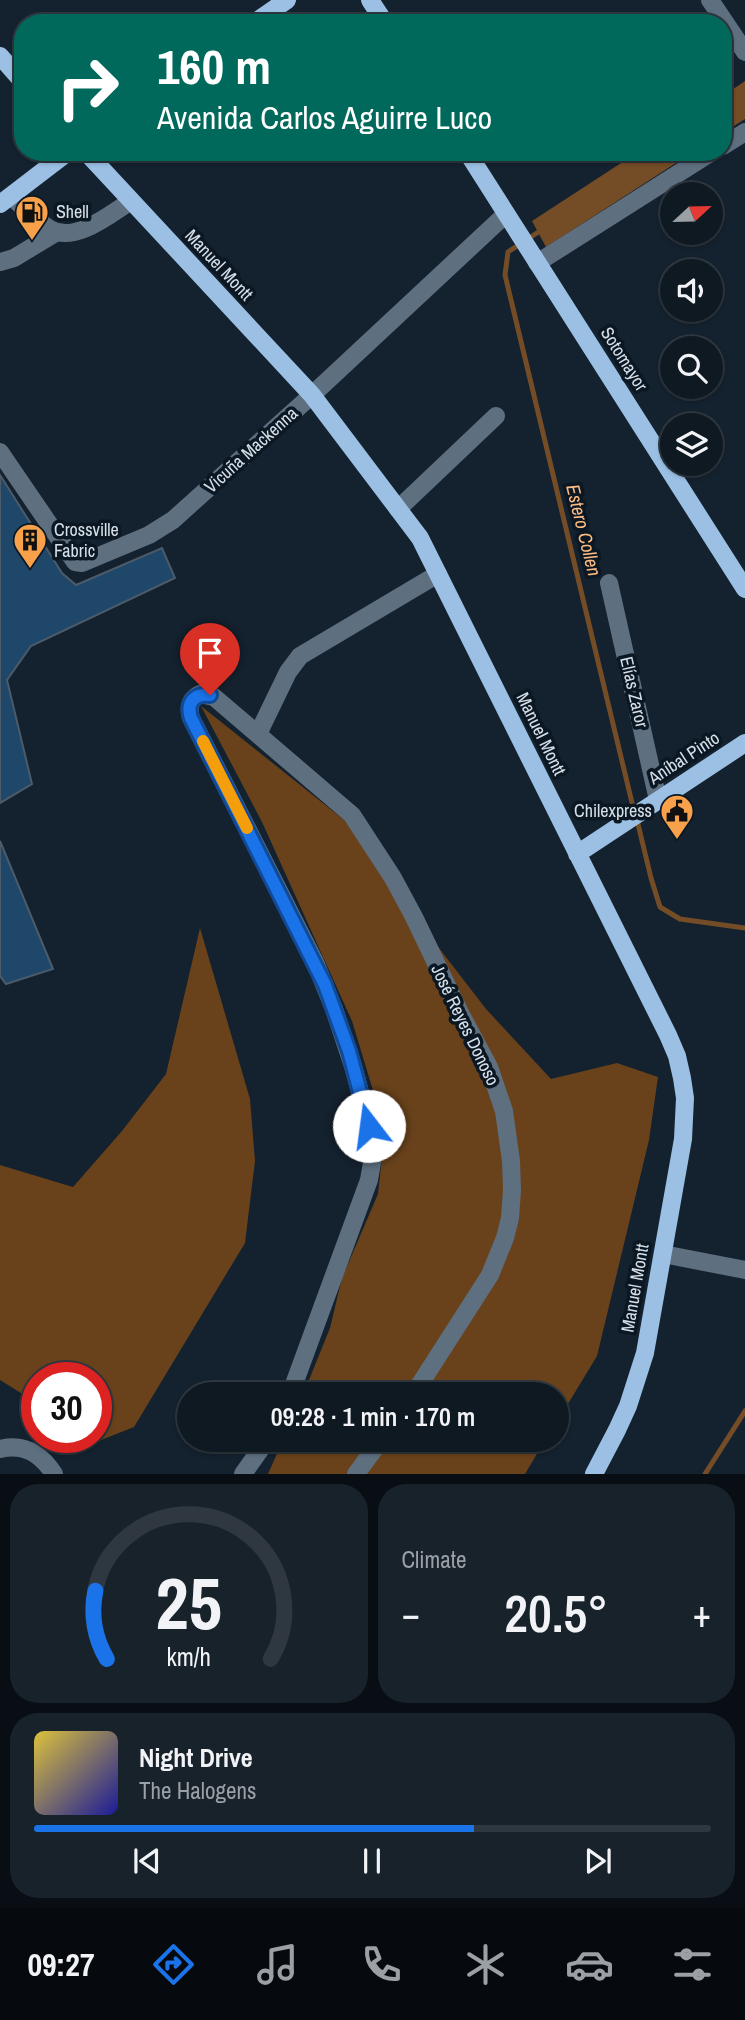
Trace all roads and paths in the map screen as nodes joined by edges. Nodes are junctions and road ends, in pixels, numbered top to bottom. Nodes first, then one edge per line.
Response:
1 (287, 0) edge
2 (267, 14) edge
3 (732, 33) edge
4 (745, 52) edge
5 (0, 57) edge
6 (14, 72) edge
7 (56, 161) edge
8 (94, 161) edge
9 (473, 161) edge
10 (697, 161) edge
11 (6, 200) edge
12 (131, 201) junction
13 (506, 214) junction
14 (57, 232) junction
15 (535, 258) junction
16 (0, 262) edge
17 (313, 395) junction
18 (496, 416) dead end
19 (0, 452) edge
20 (398, 509) junction
21 (438, 574) junction
22 (609, 583) dead end
23 (745, 589) edge
24 (258, 734) junction
25 (745, 743) edge
26 (655, 802) junction
27 (577, 854) junction
28 (663, 1254) junction
29 (745, 1270) edge
30 (295, 1382) edge
31 (421, 1382) edge
32 (0, 1449) edge
33 (259, 1452) edge
34 (372, 1452) edge
35 (54, 1474) edge
36 (243, 1474) edge
37 (356, 1474) edge
38 (594, 1474) edge

1 - 2 main road
3 - 4 street
5 - 6 main road
7 - 11 main road
8 - 12 main road, Manuel Montt
9 - 13 main road, Sotomayor
10 - 15 street
11 - 14 street
12 - 14 street
12 - 17 main road, Manuel Montt
13 - 15 main road, Sotomayor
13 - 17 street, Vicuña Mackenna
14 - 16 street
15 - 23 main road, Sotomayor
17 - 19 street, Vicuña Mackenna
17 - 20 main road, Manuel Montt
18 - 20 street
20 - 21 main road, Manuel Montt
21 - 24 street
21 - 27 main road, Manuel Montt
22 - 26 street, Elías Zaror
24 - 30 street, José Reyes Donoso
24 - 31 street, José Reyes Donoso
25 - 26 main road, Aníbal Pinto
26 - 27 main road, Aníbal Pinto
27 - 28 main road, Manuel Montt
28 - 29 street
28 - 38 main road, Manuel Montt
32 - 35 street
33 - 36 street
34 - 37 street

